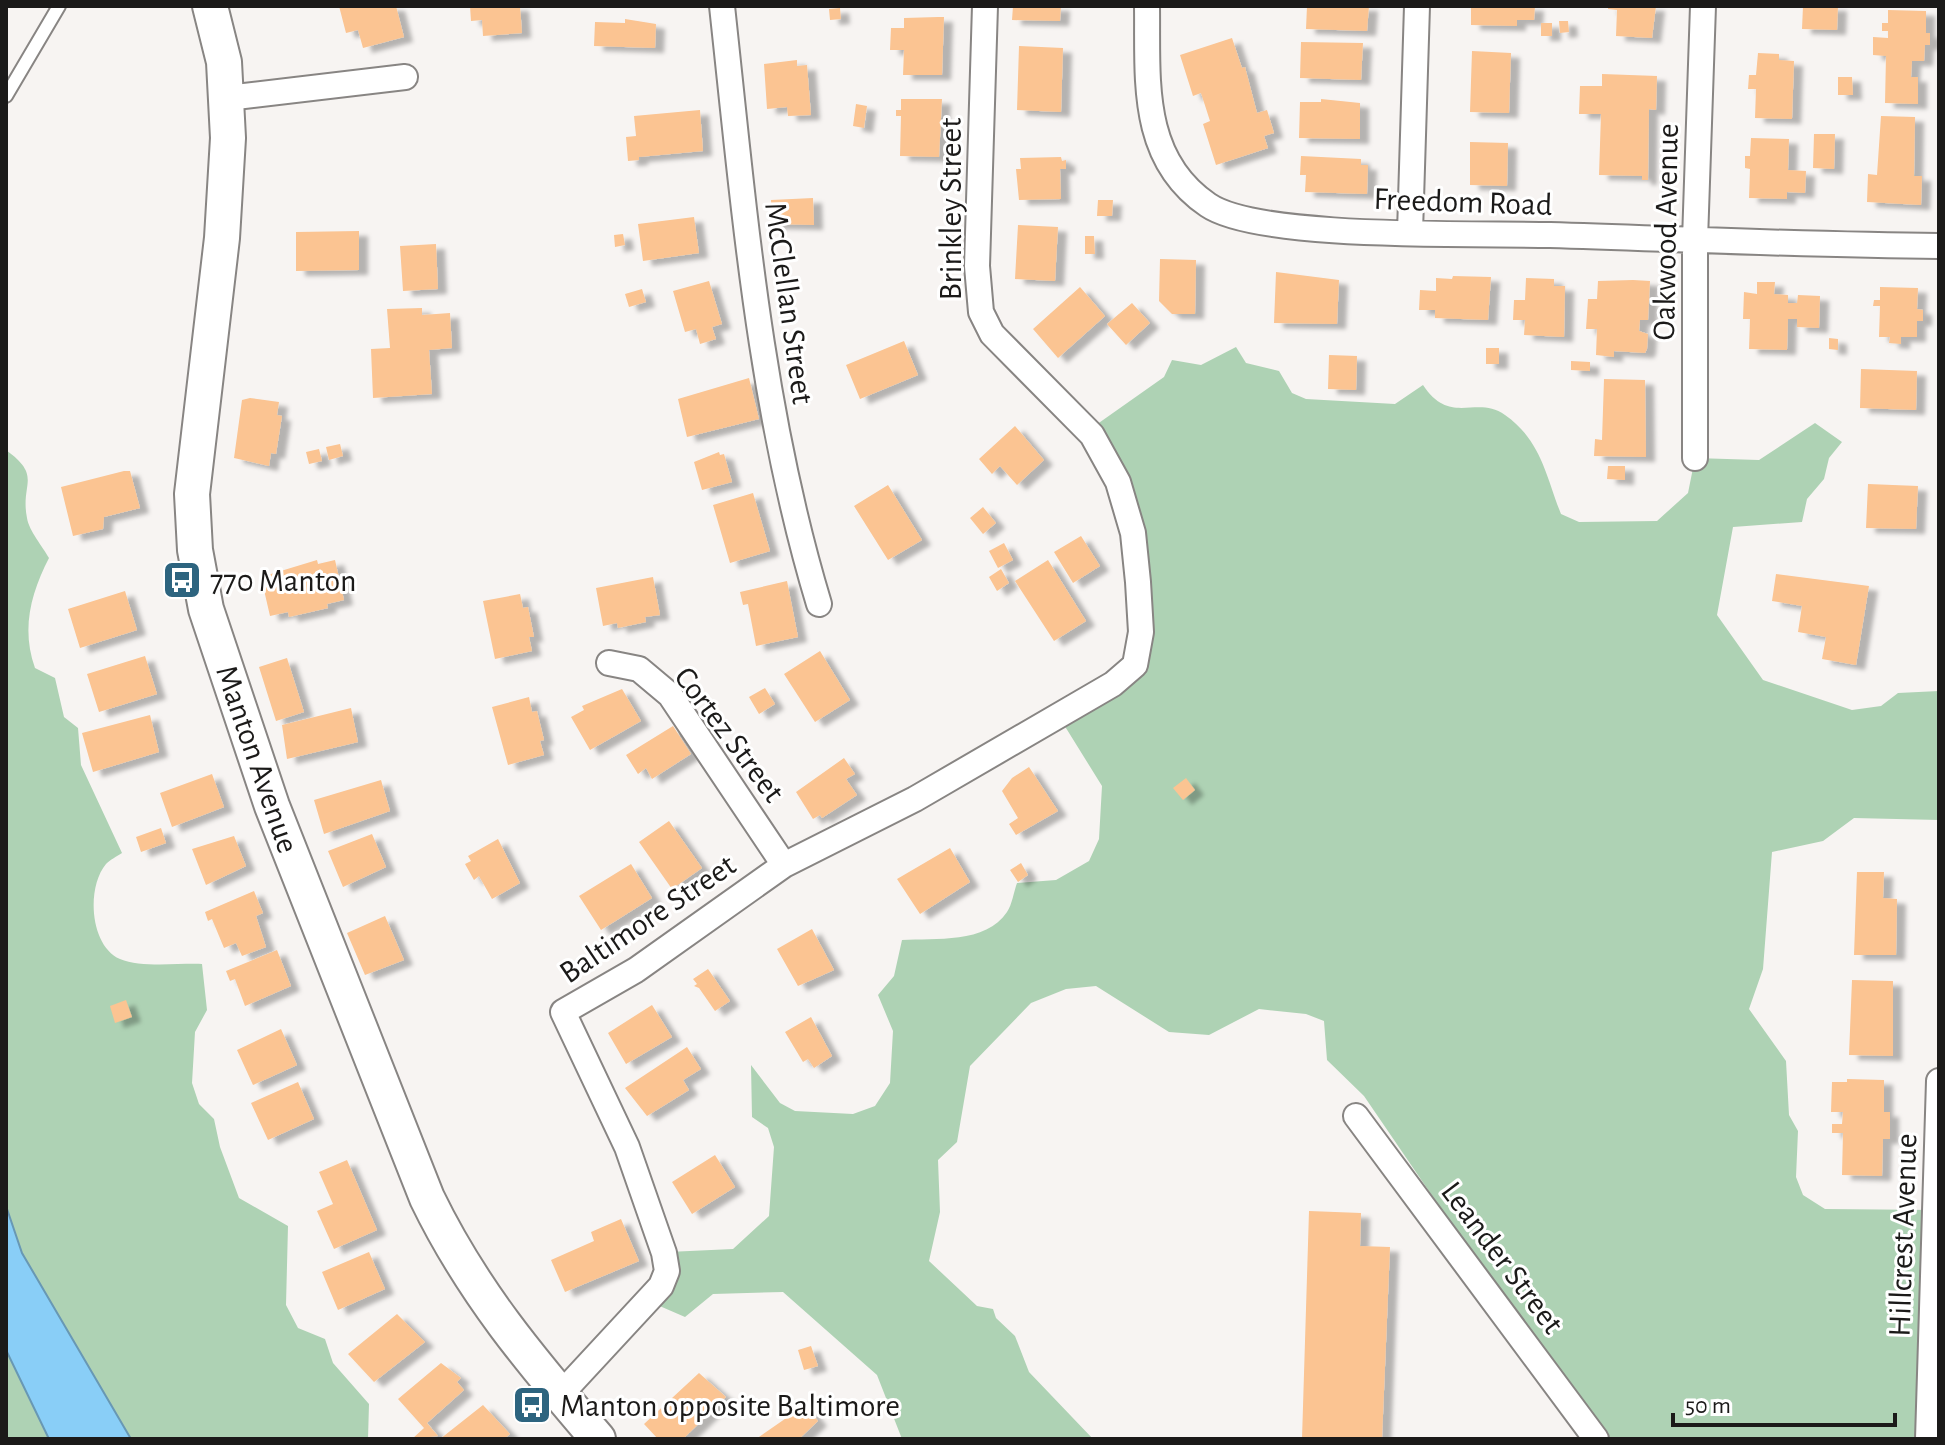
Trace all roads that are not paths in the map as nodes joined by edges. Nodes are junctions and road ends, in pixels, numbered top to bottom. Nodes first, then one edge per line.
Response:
1 (59, 6) edge
2 (210, 6) edge
3 (722, 6) edge
4 (985, 6) edge
5 (1147, 6) edge
6 (1417, 6) edge
7 (1703, 6) edge
8 (405, 77) dead end
9 (6, 96) edge
10 (227, 98) junction
11 (1410, 232) junction
12 (1695, 240) junction
13 (1939, 246) edge
14 (1695, 458) dead end
15 (819, 604) dead end
16 (1138, 646) joint
17 (609, 663) dead end
18 (784, 865) junction
19 (1939, 1081) edge
20 (1356, 1116) dead end
21 (560, 1395) junction
22 (598, 1439) edge
23 (1596, 1439) edge
24 (1928, 1439) edge

1 - 9 lane
2 - 10 main road, Manton Avenue
3 - 15 street, McClellan Street
4 - 16 street, Brinkley Street
5 - 11 street, Freedom Road
6 - 11 street
7 - 12 street, Oakwood Avenue
8 - 10 street
10 - 21 main road, Manton Avenue
11 - 12 street, Freedom Road
12 - 13 street, Freedom Road
12 - 14 street, Oakwood Avenue
16 - 18 street, Baltimore Street
17 - 18 street, Cortez Street
18 - 21 street, Baltimore Street
19 - 24 street, Hillcrest Avenue
20 - 23 street, Leander Street
21 - 22 main road, Manton Avenue

